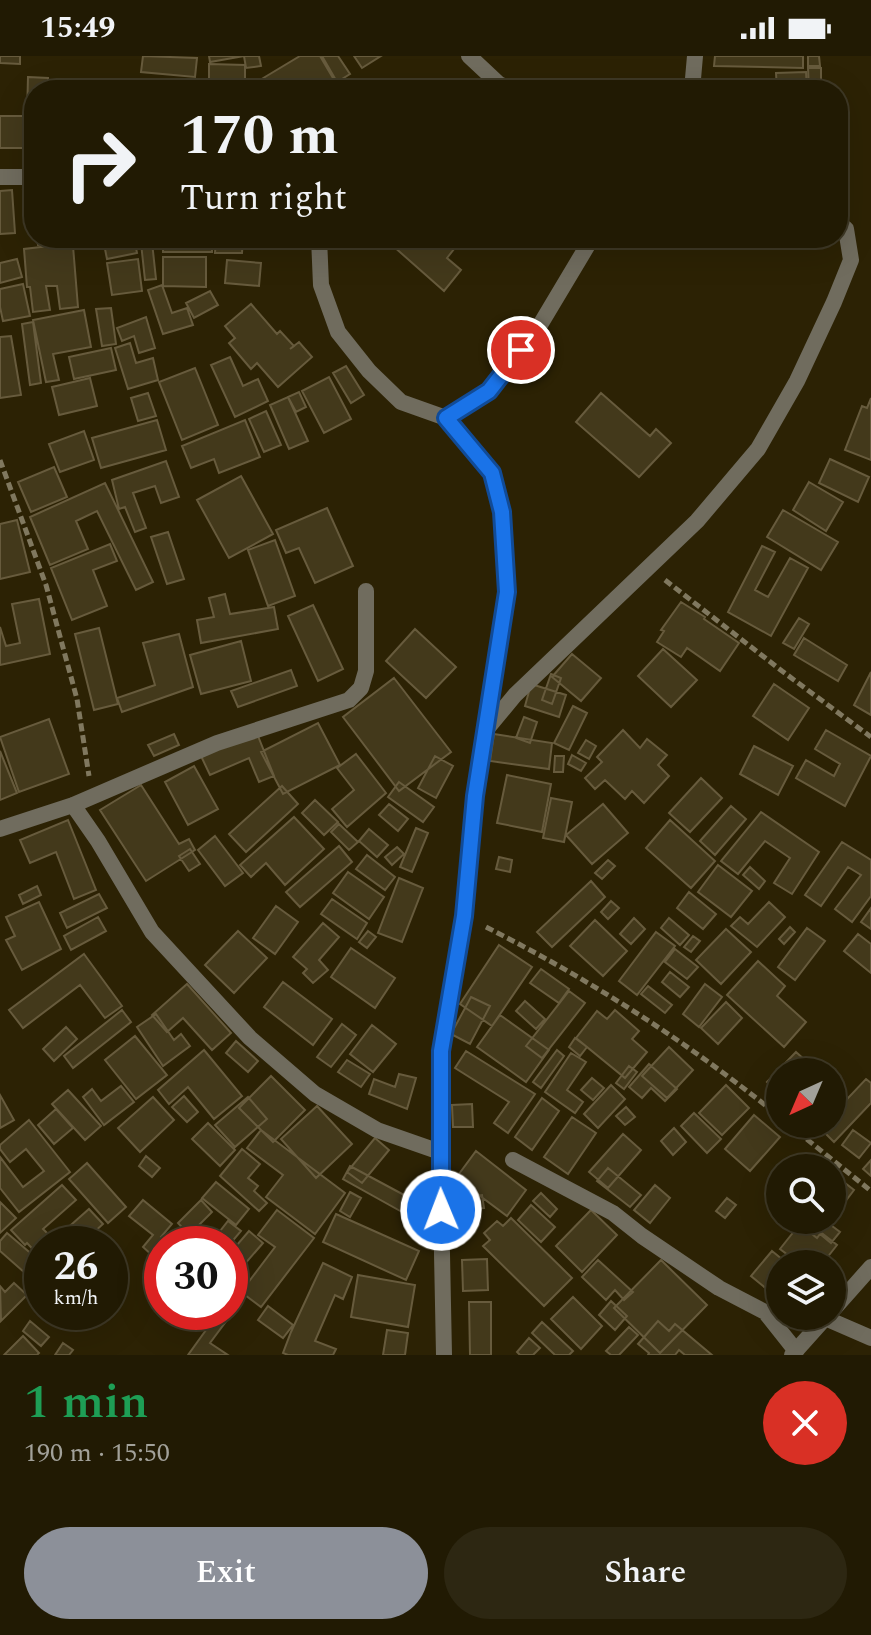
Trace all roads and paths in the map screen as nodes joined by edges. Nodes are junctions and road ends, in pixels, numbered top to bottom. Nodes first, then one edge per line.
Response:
1 (469, 56) edge
2 (695, 56) edge
3 (495, 80) edge
4 (693, 80) edge
5 (0, 177) edge
6 (24, 177) edge
7 (848, 241) edge
8 (319, 248) edge
9 (586, 248) edge
10 (446, 418) junction
11 (0, 460) edge
12 (649, 568) junction
13 (366, 591) dead end
14 (486, 730) junction
15 (871, 737) edge
16 (92, 797) junction
17 (73, 805) junction
18 (0, 829) edge
19 (464, 916) junction
20 (766, 1106) edge
21 (805, 1138) edge
22 (440, 1152) junction
23 (513, 1160) dead end
24 (871, 1191) edge
25 (871, 1267) edge
26 (846, 1295) edge
27 (846, 1325) edge
28 (815, 1330) edge
29 (871, 1338) edge
30 (794, 1353) edge
31 (444, 1355) edge

1 - 3 street
2 - 4 street
5 - 6 street
7 - 12 street
8 - 10 street
9 - 10 street
10 - 14 street
11 - 16 path
12 - 14 street
12 - 15 path
13 - 16 street
14 - 19 street
16 - 17 street
17 - 18 street
17 - 22 street
19 - 20 path
19 - 22 street
21 - 24 path
22 - 31 street
23 - 30 street
25 - 26 street
27 - 29 street
28 - 30 street

